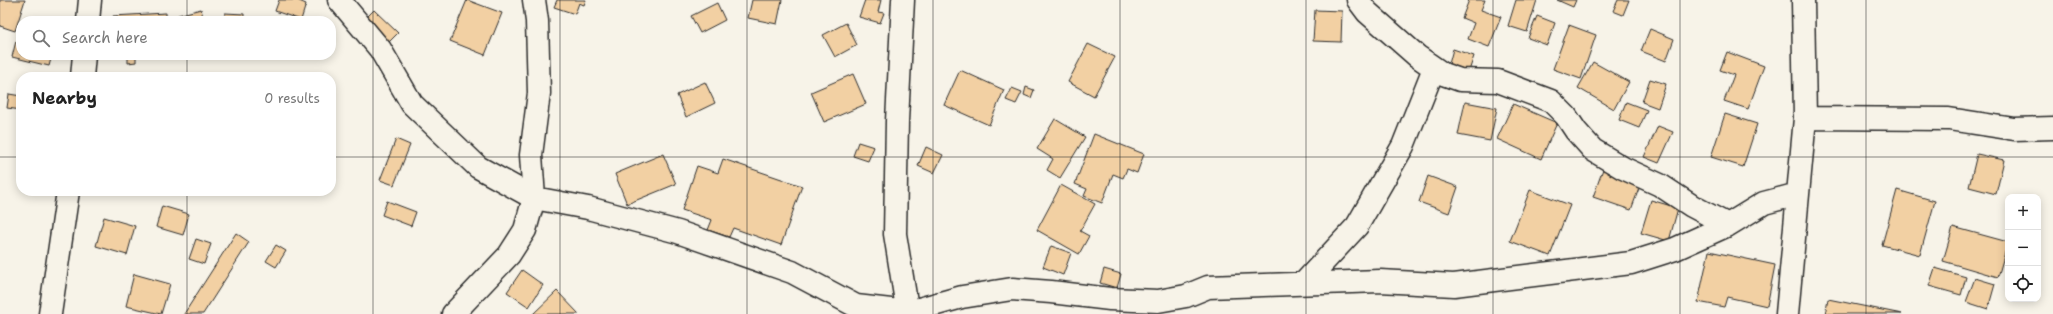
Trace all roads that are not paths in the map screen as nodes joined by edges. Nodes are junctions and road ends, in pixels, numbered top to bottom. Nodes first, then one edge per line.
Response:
1 (90, 0) edge
2 (339, 0) edge
3 (534, 0) edge
4 (903, 0) edge
5 (1358, 0) edge
6 (1803, 0) edge
7 (88, 16) edge
8 (84, 60) edge
9 (1434, 68) junction
10 (82, 72) edge
11 (1805, 118) junction
12 (2053, 128) edge
13 (1798, 194) junction
14 (67, 196) edge
15 (534, 198) junction
16 (1728, 225) junction
17 (1304, 283) junction
18 (908, 313) edge
19 (50, 314) edge
20 (453, 314) edge
21 (1787, 314) edge

1 - 7 street
2 - 15 street
3 - 15 street
4 - 18 street
5 - 9 street
6 - 11 street
8 - 10 street
9 - 16 street
9 - 17 street
11 - 12 street
11 - 13 street
13 - 16 street
13 - 21 street
14 - 19 street
15 - 18 street
15 - 20 street
16 - 17 street
17 - 18 street

